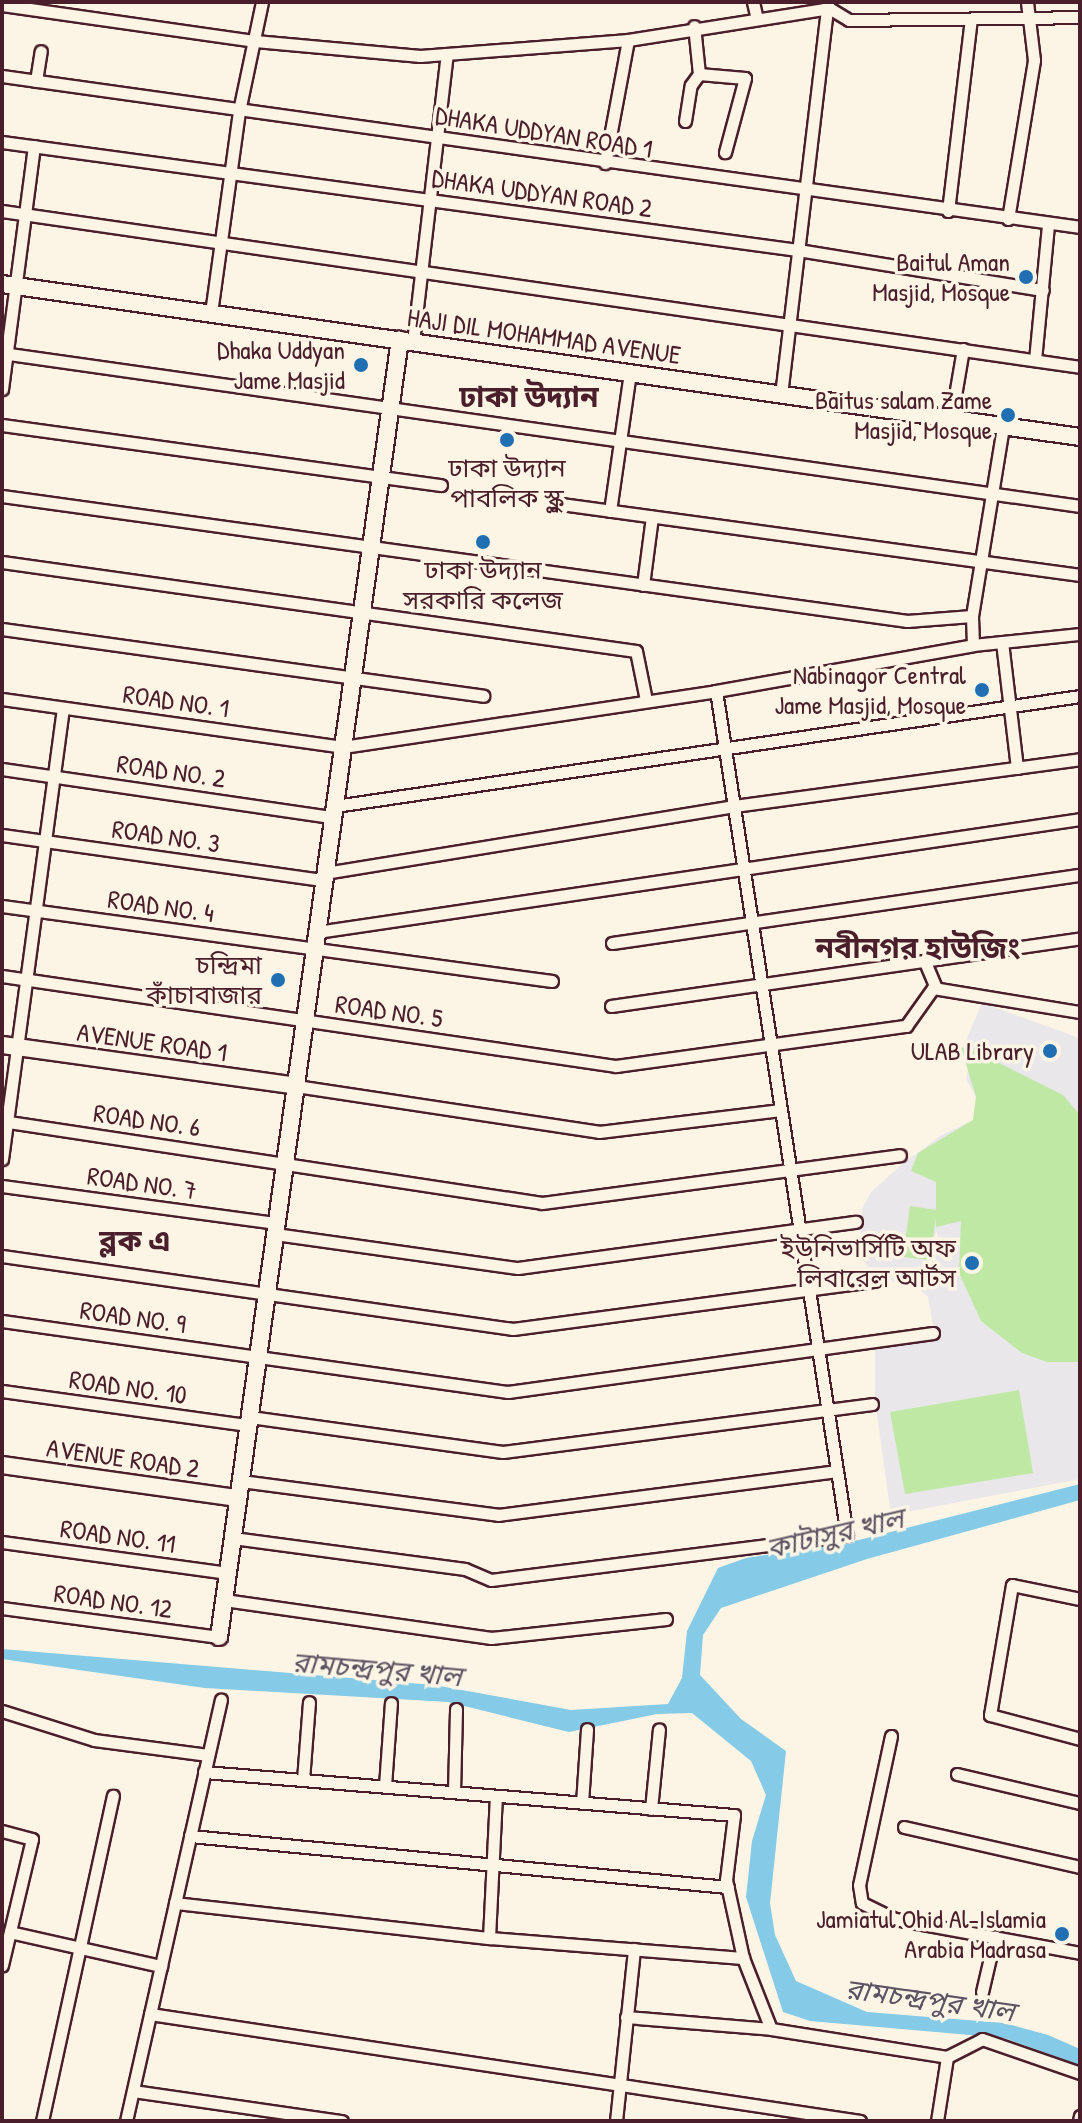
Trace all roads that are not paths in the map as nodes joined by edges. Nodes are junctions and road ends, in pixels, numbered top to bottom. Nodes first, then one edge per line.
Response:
1 (262, 2) edge
2 (753, 2) edge
3 (1027, 2) edge
4 (2, 5) edge
5 (828, 5) edge
6 (1031, 16) junction
7 (1080, 17) edge
8 (757, 19) junction
9 (971, 19) junction
10 (694, 26) junction
11 (628, 40) junction
12 (255, 41) junction
13 (41, 51) dead end
14 (447, 54) junction
15 (699, 74) junction
16 (2, 76) edge
17 (36, 81) junction
18 (239, 111) junction
19 (685, 121) dead end
20 (440, 138) junction
21 (2, 142) edge
22 (34, 146) junction
23 (725, 152) dead end
24 (605, 163) junction
25 (229, 176) junction
26 (807, 192) junction
27 (433, 200) junction
28 (2, 211) edge
29 (948, 211) junction
30 (25, 214) junction
31 (1008, 219) junction
32 (1048, 224) junction
33 (1080, 227) edge
34 (222, 242) junction
35 (798, 250) junction
36 (423, 271) junction
37 (9, 285) edge
38 (1043, 290) junction
39 (211, 313) junction
40 (790, 323) junction
41 (406, 341) junction
42 (963, 349) junction
43 (4, 354) edge
44 (1035, 360) junction
45 (1080, 367) edge
46 (630, 373) junction
47 (2, 389) edge
48 (781, 395) junction
49 (390, 408) junction
50 (951, 419) junction
51 (2, 425) edge
52 (1003, 426) junction
53 (1080, 437) edge
54 (620, 441) junction
55 (381, 477) junction
56 (441, 485) dead end
57 (994, 494) junction
58 (2, 496) edge
59 (561, 504) dead end
60 (1080, 506) edge
61 (610, 511) junction
62 (652, 517) junction
63 (371, 547) junction
64 (985, 561) junction
65 (2, 562) edge
66 (1080, 575) edge
67 (643, 585) junction
68 (361, 615) junction
69 (972, 616) junction
70 (2, 629) edge
71 (1080, 634) edge
72 (1002, 642) junction
73 (973, 645) junction
74 (352, 681) junction
75 (716, 691) junction
76 (483, 696) dead end
77 (1080, 696) edge
78 (2, 699) edge
79 (646, 700) junction
80 (1010, 705) junction
81 (63, 708) junction
82 (343, 747) junction
83 (725, 747) junction
84 (1080, 759) edge
85 (1017, 768) junction
86 (2, 769) edge
87 (54, 777) junction
88 (734, 806) junction
89 (334, 811) junction
90 (1080, 819) edge
91 (2, 835) edge
92 (45, 841) junction
93 (744, 870) junction
94 (1080, 875) edge
95 (325, 876) junction
96 (2, 906) edge
97 (36, 911) junction
98 (752, 924) junction
99 (317, 932) junction
100 (1080, 938) edge
101 (612, 943) dead end
102 (315, 951) junction
103 (925, 962) junction
104 (2, 976) edge
105 (26, 980) junction
106 (552, 981) dead end
107 (761, 984) junction
108 (936, 988) junction
109 (611, 1006) dead end
110 (1080, 1012) edge
111 (305, 1021) junction
112 (10, 1046) edge
113 (771, 1046) junction
114 (296, 1086) junction
115 (781, 1110) junction
116 (4, 1122) edge
117 (900, 1155) dead end
118 (2, 1159) edge
119 (285, 1163) junction
120 (790, 1166) junction
121 (2, 1186) edge
122 (856, 1222) dead end
123 (799, 1227) junction
124 (276, 1229) junction
125 (2, 1256) edge
126 (875, 1281) dead end
127 (808, 1287) junction
128 (267, 1293) junction
129 (2, 1321) edge
130 (933, 1333) dead end
131 (817, 1346) junction
132 (258, 1356) junction
133 (2, 1391) edge
134 (872, 1404) dead end
135 (827, 1410) junction
136 (249, 1421) junction
137 (2, 1465) edge
138 (837, 1471) junction
139 (240, 1489) junction
140 (233, 1538) junction
141 (2, 1542) edge
142 (228, 1573) junction
143 (1080, 1599) edge
144 (224, 1600) junction
145 (2, 1608) edge
146 (666, 1619) dead end
147 (219, 1637) joint
148 (221, 1700) dead end
149 (309, 1702) dead end
150 (391, 1703) dead end
151 (456, 1709) dead end
152 (2, 1711) edge
153 (587, 1729) dead end
154 (659, 1729) dead end
155 (891, 1736) dead end
156 (1080, 1739) edge
157 (208, 1755) junction
158 (204, 1772) junction
159 (957, 1774) dead end
160 (303, 1780) junction
161 (385, 1786) junction
162 (454, 1792) junction
163 (113, 1796) dead end
164 (496, 1796) junction
165 (582, 1803) junction
166 (1080, 1803) edge
167 (651, 1809) junction
168 (904, 1827) dead end
169 (2, 1831) edge
170 (190, 1836) junction
171 (492, 1867) junction
172 (1080, 1867) edge
173 (728, 1887) junction
174 (175, 1903) junction
175 (8, 1912) edge
176 (10, 1932) junction
177 (995, 1936) junction
178 (489, 1938) junction
179 (80, 1949) junction
180 (634, 1949) junction
181 (1080, 1953) edge
182 (743, 1958) junction
183 (2, 1965) edge
184 (161, 1966) junction
185 (982, 1992) dead end
186 (150, 2014) junction
187 (626, 2017) junction
188 (771, 2029) junction
189 (947, 2057) junction
190 (1080, 2073) edge
191 (618, 2085) junction
192 (133, 2091) junction
193 (42, 2121) edge
194 (126, 2121) edge
195 (342, 2121) edge
196 (616, 2121) edge
197 (860, 2121) edge
198 (937, 2121) edge

1 - 12 street
2 - 8 street
3 - 6 street
4 - 12 street
5 - 8 street
5 - 9 street
5 - 26 street
6 - 7 street
6 - 9 street
6 - 31 street
8 - 10 street
9 - 29 street
10 - 11 street
10 - 15 street
11 - 14 street
11 - 24 street
12 - 14 street
12 - 18 street
13 - 17 street
14 - 20 street
15 - 19 street
15 - 23 street
16 - 17 street, DHAKA UDDYAN ROAD 1
17 - 18 street, DHAKA UDDYAN ROAD 1
18 - 20 street, DHAKA UDDYAN ROAD 1
18 - 25 street
20 - 24 street, DHAKA UDDYAN ROAD 1
20 - 27 street
21 - 22 street, DHAKA UDDYAN ROAD 2
22 - 25 street, DHAKA UDDYAN ROAD 2
22 - 30 street
24 - 26 street, DHAKA UDDYAN ROAD 1
25 - 27 street, DHAKA UDDYAN ROAD 2
25 - 34 street
26 - 29 street, DHAKA UDDYAN ROAD 1
26 - 35 street
27 - 35 street, DHAKA UDDYAN ROAD 2
27 - 36 street
28 - 30 street
29 - 31 street, DHAKA UDDYAN ROAD 1
30 - 34 street
30 - 37 street
31 - 32 street, DHAKA UDDYAN ROAD 1
32 - 33 street, DHAKA UDDYAN ROAD 1
32 - 38 street
34 - 36 street
34 - 39 street
35 - 38 street, DHAKA UDDYAN ROAD 2
35 - 40 street
36 - 40 street
36 - 41 street
37 - 39 street, HAJI DIL MOHAMMAD AVENUE
37 - 43 street
38 - 44 street
39 - 41 street, HAJI DIL MOHAMMAD AVENUE
40 - 42 street
40 - 48 street
41 - 46 street, HAJI DIL MOHAMMAD AVENUE
41 - 49 street
42 - 44 street
42 - 50 street
43 - 47 street
43 - 49 street
44 - 45 street
46 - 48 street, HAJI DIL MOHAMMAD AVENUE
46 - 54 street
48 - 50 street, HAJI DIL MOHAMMAD AVENUE
49 - 54 street
49 - 55 street
50 - 52 street, HAJI DIL MOHAMMAD AVENUE
51 - 55 street
52 - 53 street, HAJI DIL MOHAMMAD AVENUE
52 - 57 street
54 - 57 street
54 - 61 street
55 - 56 street
55 - 63 street
57 - 60 street
57 - 64 street
58 - 63 street
59 - 61 street
61 - 62 street
62 - 64 street
62 - 67 street
63 - 67 street
63 - 68 street
64 - 66 street
64 - 69 street
65 - 68 street
67 - 69 street
68 - 74 street
68 - 79 street
69 - 73 street
70 - 74 street
71 - 72 street, ROAD NO. 1
72 - 73 street, ROAD NO. 1
72 - 80 street
73 - 75 street, ROAD NO. 1
74 - 76 street
74 - 82 street
75 - 79 street, ROAD NO. 1
75 - 83 street
77 - 80 street, ROAD NO. 2
78 - 81 street, ROAD NO. 1
79 - 82 street, ROAD NO. 1
80 - 83 street, ROAD NO. 2
80 - 85 street
81 - 82 street, ROAD NO. 1
81 - 87 street
82 - 89 street
83 - 88 street
83 - 89 street, ROAD NO. 2
84 - 85 street, ROAD NO. 3
85 - 88 street, ROAD NO. 3
86 - 87 street, ROAD NO. 2
87 - 89 street, ROAD NO. 2
87 - 92 street
88 - 93 street
88 - 95 street, ROAD NO. 3
89 - 95 street
90 - 93 street
91 - 92 street, ROAD NO. 3
92 - 95 street, ROAD NO. 3
92 - 97 street
93 - 98 street
93 - 99 street
94 - 98 street
95 - 99 street
96 - 97 street, ROAD NO. 4
97 - 102 street, ROAD NO. 4
97 - 105 street
98 - 101 street
98 - 107 street
99 - 102 street
100 - 103 street
102 - 106 street, ROAD NO. 4
102 - 111 street
103 - 107 street
103 - 108 street
104 - 105 street, ROAD NO. 5
105 - 111 street, ROAD NO. 5
105 - 112 street
107 - 109 street
107 - 113 street
108 - 110 street
108 - 113 street, ROAD NO. 5
111 - 113 street, ROAD NO. 5
111 - 114 street
112 - 114 street, AVENUE ROAD 1
112 - 116 street
113 - 115 street
114 - 115 street
114 - 119 street
115 - 120 street
116 - 118 street
116 - 119 street, ROAD NO. 6
117 - 120 street, ROAD NO. 6
119 - 120 street, ROAD NO. 6
119 - 124 street
120 - 123 street
121 - 124 street, ROAD NO. 7
122 - 123 street, ROAD NO. 7
123 - 124 street, ROAD NO. 7
123 - 127 street
124 - 128 street
125 - 128 street
126 - 127 street
127 - 128 street
127 - 131 street
128 - 132 street
129 - 132 street, ROAD NO. 9
130 - 131 street, ROAD NO. 9
131 - 132 street, ROAD NO. 9
131 - 135 street
132 - 136 street
133 - 136 street, ROAD NO. 10
134 - 135 street, ROAD NO. 10
135 - 136 street, ROAD NO. 10
135 - 138 street
136 - 139 street
137 - 139 street, AVENUE ROAD 2
138 - 139 street
138 - 140 street
139 - 140 street
140 - 142 street
141 - 142 street, ROAD NO. 11
142 - 144 street
143 - 156 street
144 - 146 street
144 - 147 street
145 - 147 street, ROAD NO. 12
148 - 157 street
149 - 160 street
150 - 161 street
151 - 162 street
152 - 157 street
153 - 165 street
154 - 167 street
155 - 177 street
157 - 158 street
158 - 160 street
158 - 170 street
159 - 166 street
160 - 161 street
161 - 162 street
162 - 164 street
163 - 179 street
164 - 165 street
164 - 171 street
165 - 167 street
167 - 173 street
168 - 172 street
169 - 175 street
170 - 171 street
170 - 174 street
171 - 173 street
171 - 178 street
173 - 182 street
174 - 178 street
174 - 184 street
175 - 176 street
176 - 179 street
176 - 183 street
177 - 181 street
177 - 185 street
178 - 180 street
179 - 184 street
179 - 193 street
180 - 182 street
180 - 187 street
182 - 188 street
184 - 186 street
186 - 191 street
186 - 192 street
187 - 188 street
187 - 191 street
188 - 189 street
189 - 190 street
189 - 198 street
191 - 196 street
191 - 197 street
192 - 194 street
192 - 195 street

